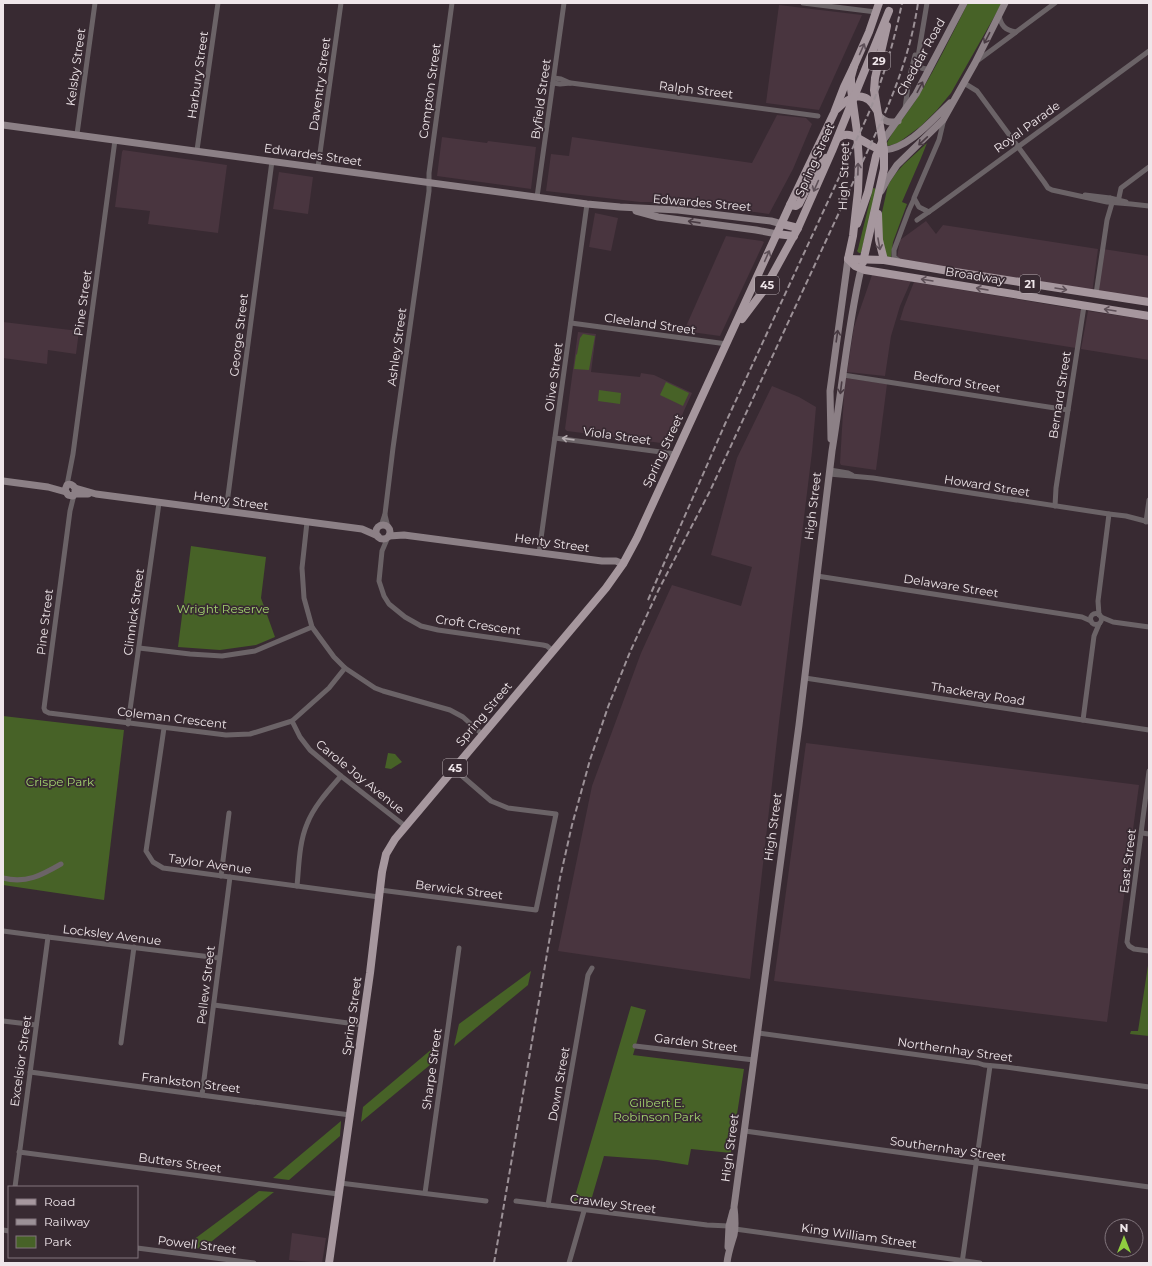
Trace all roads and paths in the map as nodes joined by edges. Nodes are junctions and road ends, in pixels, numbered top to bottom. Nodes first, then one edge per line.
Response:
1 (95, 3) edge
2 (218, 3) edge
3 (341, 3) edge
4 (452, 3) edge
5 (564, 3) edge
6 (803, 3) edge
7 (879, 3) edge
8 (927, 3) edge
9 (964, 3) edge
10 (1005, 3) edge
11 (1055, 3) edge
12 (890, 7) edge
13 (876, 12) junction
14 (999, 15) junction
15 (1016, 32) junction
16 (920, 43) junction
17 (1149, 51) edge
18 (975, 63) junction
19 (854, 66) junction
20 (930, 68) junction
21 (553, 81) junction
22 (964, 83) junction
23 (853, 98) junction
24 (954, 99) junction
25 (835, 110) junction
26 (903, 112) junction
27 (877, 113) junction
28 (818, 116) dead end
29 (945, 116) junction
30 (898, 121) junction
31 (3, 125) edge
32 (77, 134) junction
33 (838, 138) junction
34 (858, 138) junction
35 (115, 140) junction
36 (1018, 146) junction
37 (881, 147) junction
38 (197, 150) junction
39 (832, 151) junction
40 (272, 161) junction
41 (318, 167) junction
42 (1149, 167) edge
43 (429, 182) junction
44 (537, 197) junction
45 (878, 198) junction
46 (914, 199) junction
47 (1113, 201) junction
48 (587, 204) junction
49 (790, 205) junction
50 (1149, 206) edge
51 (620, 208) junction
52 (928, 212) junction
53 (917, 220) dead end
54 (782, 224) junction
55 (796, 232) junction
56 (777, 234) junction
57 (853, 236) junction
58 (848, 259) junction
59 (864, 259) junction
60 (884, 260) junction
61 (901, 263) junction
62 (861, 269) junction
63 (943, 270) junction
64 (941, 282) junction
65 (1086, 293) junction
66 (1096, 294) junction
67 (749, 296) junction
68 (758, 298) junction
69 (1149, 302) edge
70 (1084, 306) junction
71 (1094, 308) junction
72 (1149, 316) edge
73 (571, 324) junction
74 (733, 330) junction
75 (727, 344) junction
76 (842, 375) junction
77 (830, 400) junction
78 (839, 402) junction
79 (1068, 410) junction
80 (555, 438) junction
81 (832, 451) junction
82 (676, 454) junction
83 (829, 472) junction
84 (3, 481) edge
85 (71, 490) junction
86 (1149, 500) edge
87 (158, 503) junction
88 (1053, 506) junction
89 (226, 511) junction
90 (1109, 514) junction
91 (307, 522) junction
92 (1147, 522) edge
93 (362, 529) junction
94 (386, 530) junction
95 (378, 536) junction
96 (382, 551) junction
97 (539, 553) junction
98 (621, 567) junction
99 (817, 576) junction
100 (1098, 601) junction
101 (1092, 618) junction
102 (1100, 620) junction
103 (312, 627) junction
104 (1149, 627) edge
105 (1094, 636) junction
106 (139, 648) junction
107 (553, 651) junction
108 (345, 668) junction
109 (805, 678) junction
110 (45, 711) joint
111 (1084, 720) junction
112 (292, 721) junction
113 (128, 724) junction
114 (164, 728) junction
115 (1149, 730) edge
116 (483, 735) junction
117 (454, 769) junction
118 (1149, 771) edge
119 (340, 776) junction
120 (229, 813) dead end
121 (405, 826) junction
122 (1142, 833) junction
123 (1149, 834) edge
124 (61, 864) dead end
125 (221, 876) junction
126 (230, 877) junction
127 (3, 878) edge
128 (297, 886) junction
129 (379, 894) junction
130 (3, 930) edge
131 (48, 937) junction
132 (134, 947) junction
133 (459, 948) dead end
134 (1149, 951) edge
135 (219, 958) junction
136 (592, 968) dead end
137 (214, 1005) junction
138 (3, 1021) edge
139 (36, 1025) junction
140 (363, 1025) junction
141 (758, 1033) junction
142 (121, 1043) dead end
143 (635, 1046) dead end
144 (754, 1060) junction
145 (990, 1066) junction
146 (30, 1072) junction
147 (1149, 1087) edge
148 (202, 1095) junction
149 (350, 1114) junction
150 (745, 1131) junction
151 (20, 1152) junction
152 (976, 1163) junction
153 (340, 1184) junction
154 (15, 1186) edge
155 (1149, 1187) edge
156 (425, 1193) junction
157 (338, 1194) junction
158 (486, 1201) dead end
159 (516, 1201) dead end
160 (548, 1205) junction
161 (584, 1210) junction
162 (731, 1228) junction
163 (138, 1248) edge
164 (963, 1262) edge
165 (254, 1263) edge
166 (329, 1263) edge
167 (569, 1263) edge
168 (727, 1263) edge
169 (980, 1263) edge

1 - 32 street, Kelsby Street
2 - 38 street, Harbury Street
3 - 41 street, Daventry Street
4 - 43 street, Compton Street
5 - 21 street, Byfield Street
6 - 13 street
7 - 13 main road, High Street / 29
8 - 16 street
9 - 20 main road, Cheddar Road
10 - 14 main road
11 - 15 street
12 - 23 main road, Spring Street / 45
12 - 27 main road, High Street / 29
19 -> 13 main road, High Street / 29
14 - 15 street
14 -> 18 main road
15 - 18 street
16 - 20 street
16 - 26 street
17 - 36 street, Royal Parade
18 - 22 main road
19 - 23 main road, High Street / 29
19 - 25 main road, Spring Street / 45
26 -> 20 main road, Cheddar Road
21 - 28 street, Ralph Street
21 - 44 street, Byfield Street
22 - 24 main road
22 - 36 street
23 - 25 main road
23 - 27 main road
23 - 33 main road, Spring Street / 45
23 - 34 main road, High Street / 29
24 - 29 main road
24 - 37 main road
25 - 49 main road, Spring Street / 45
26 - 30 main road, Cheddar Road
27 - 30 main road
27 - 37 main road, High Street / 29
29 -> 45 main road
29 - 46 street
30 - 37 main road, Cheddar Road
31 - 32 main road, Edwardes Street
32 - 35 main road, Edwardes Street
33 - 34 main road
33 - 39 main road, Spring Street / 45
34 - 37 main road
57 -> 34 main road, High Street / 29
35 - 38 main road, Edwardes Street
35 - 85 street, Pine Street
36 - 47 street
36 - 52 street, Royal Parade
37 - 45 main road, High Street / 29
37 - 57 main road, High Street
38 - 40 main road, Edwardes Street
39 - 49 main road
39 -> 55 main road, Spring Street / 45
40 - 41 main road, Edwardes Street
40 - 89 street, George Street
41 - 43 main road, Edwardes Street
42 - 47 street
43 - 44 main road, Edwardes Street
43 - 94 street, Ashley Street
44 - 48 main road, Edwardes Street
45 - 59 main road, High Street / 29
45 -> 60 main road
46 - 52 street
46 - 61 street
47 - 50 street
47 - 66 street
48 - 51 main road, Edwardes Street
48 - 73 street, Olive Street
49 - 54 main road, Spring Street / 45
51 - 54 main road, Edwardes Street
56 -> 51 main road, Edwardes Street
52 - 53 street, Royal Parade
54 - 55 main road
54 - 56 main road, Spring Street / 45
55 - 56 main road
55 - 68 main road, Spring Street / 45
67 -> 56 main road, Spring Street / 45
57 - 58 main road, High Street / 29
58 - 59 main road, Broadway / 21
58 - 62 main road, Broadway / 21
77 -> 58 main road, High Street / 29
59 - 60 main road, Broadway / 21
59 - 62 main road, High Street / 29
60 - 61 main road, Broadway / 21
61 - 63 main road, Broadway / 21
64 -> 62 main road, Broadway / 21
62 - 76 main road, High Street / 29
63 - 64 main road
63 -> 65 main road, Broadway / 21
70 -> 64 main road, Broadway / 21
65 - 66 main road, Broadway / 21
65 - 70 main road
66 - 69 main road, Broadway / 21
66 - 71 main road
67 - 68 main road
67 - 74 main road, Spring Street / 45
68 - 74 main road, Spring Street / 45
70 - 71 main road, Broadway / 21
70 - 79 street, Bernard Street
72 -> 71 main road, Broadway / 21
73 - 75 street, Cleeland Street
73 - 80 street, Olive Street
74 - 75 main road, Spring Street / 45
75 - 82 main road, Spring Street / 45
76 -> 78 main road, High Street / 29
76 - 79 street, Bedford Street
77 - 78 main road
77 - 81 main road, High Street / 29
78 - 81 main road, High Street / 29
79 - 88 street, Bernard Street
82 -> 80 street, Viola Street
80 - 97 street, Olive Street
81 - 83 main road, High Street / 29
82 - 98 main road, Spring Street / 45
83 - 88 street, Howard Street
83 - 99 main road, High Street / 29
84 - 85 main road, Henty Street
85 - 87 main road, Henty Street
85 - 110 street, Pine Street
86 - 92 street
87 - 89 main road, Henty Street
87 - 106 street, Clinnick Street
88 - 90 street, Howard Street
89 - 91 main road, Henty Street
90 - 92 street, Howard Street
90 - 100 street
91 - 93 main road, Henty Street
91 - 103 street
93 - 94 main road, Henty Street
93 - 95 main road, Henty Street
94 - 95 main road
94 - 95 main road
94 - 96 street, Croft Crescent
94 - 97 main road, Henty Street
95 - 96 street, Croft Crescent
96 - 107 street, Croft Crescent
97 - 98 main road, Henty Street
98 - 107 main road, Spring Street / 45
99 - 101 street, Delaware Street
99 - 109 main road, High Street / 29
100 - 101 street
100 - 102 street
101 - 102 street
101 - 102 street
101 - 105 street
102 - 104 street
102 - 105 street
103 - 106 street
103 - 108 street
105 - 111 street
106 - 113 street, Clinnick Street
107 - 116 main road, Spring Street / 45
108 - 112 street, Coleman Crescent
108 - 116 street
109 - 111 street, Thackeray Road
109 - 141 main road, High Street / 29
110 - 113 street, Coleman Crescent
111 - 115 street, Thackeray Road
112 - 114 street, Coleman Crescent
112 - 119 street, Carole Joy Avenue
113 - 114 street, Coleman Crescent
114 - 125 street, Taylor Avenue
116 - 117 main road, Spring Street / 45
117 - 121 main road, Spring Street / 45
117 - 129 street, Berwick Street
118 - 122 street, East Street
119 - 121 street, Carole Joy Avenue
119 - 128 street
120 - 125 street
121 - 129 main road, Spring Street / 45
122 - 123 street
122 - 134 street, East Street
124 - 127 street
125 - 126 street, Taylor Avenue
126 - 128 street, Taylor Avenue
126 - 135 street, Pellew Street
128 - 129 street, Taylor Avenue
129 - 140 main road, Spring Street / 45
130 - 131 street, Locksley Avenue
131 - 132 street, Locksley Avenue
131 - 139 street, Excelsior Street
132 - 135 street, Locksley Avenue
132 - 142 street
133 - 156 street, Sharpe Street
135 - 137 street, Pellew Street
136 - 160 street, Down Street
137 - 140 street
137 - 148 street, Pellew Street
138 - 139 street
139 - 146 street, Excelsior Street
140 - 149 main road, Spring Street / 45
141 - 144 main road, High Street / 29
141 - 145 street, Northernhay Street
143 - 144 street, Garden Street
144 - 150 main road, High Street / 29
145 - 147 street, Northernhay Street
145 - 152 street
146 - 148 street, Frankston Street
146 - 151 street, Excelsior Street
148 - 149 street, Frankston Street
149 - 153 main road, Spring Street / 45
150 - 152 street, Southernhay Street
150 - 162 main road, High Street / 29
151 - 154 street, Excelsior Street
151 - 157 street, Butters Street
152 - 155 street, Southernhay Street
152 - 164 street
153 - 156 street
153 - 157 main road, Spring Street / 45
156 - 158 street
157 - 166 main road, Spring Street / 45
159 - 160 street, Crawley Street
160 - 161 street, Crawley Street
161 - 162 street, Crawley Street
161 - 167 street
162 - 164 street, King William Street
162 - 168 main road, High Street / 29
163 - 165 street, Powell Street
164 - 169 street, King William Street

